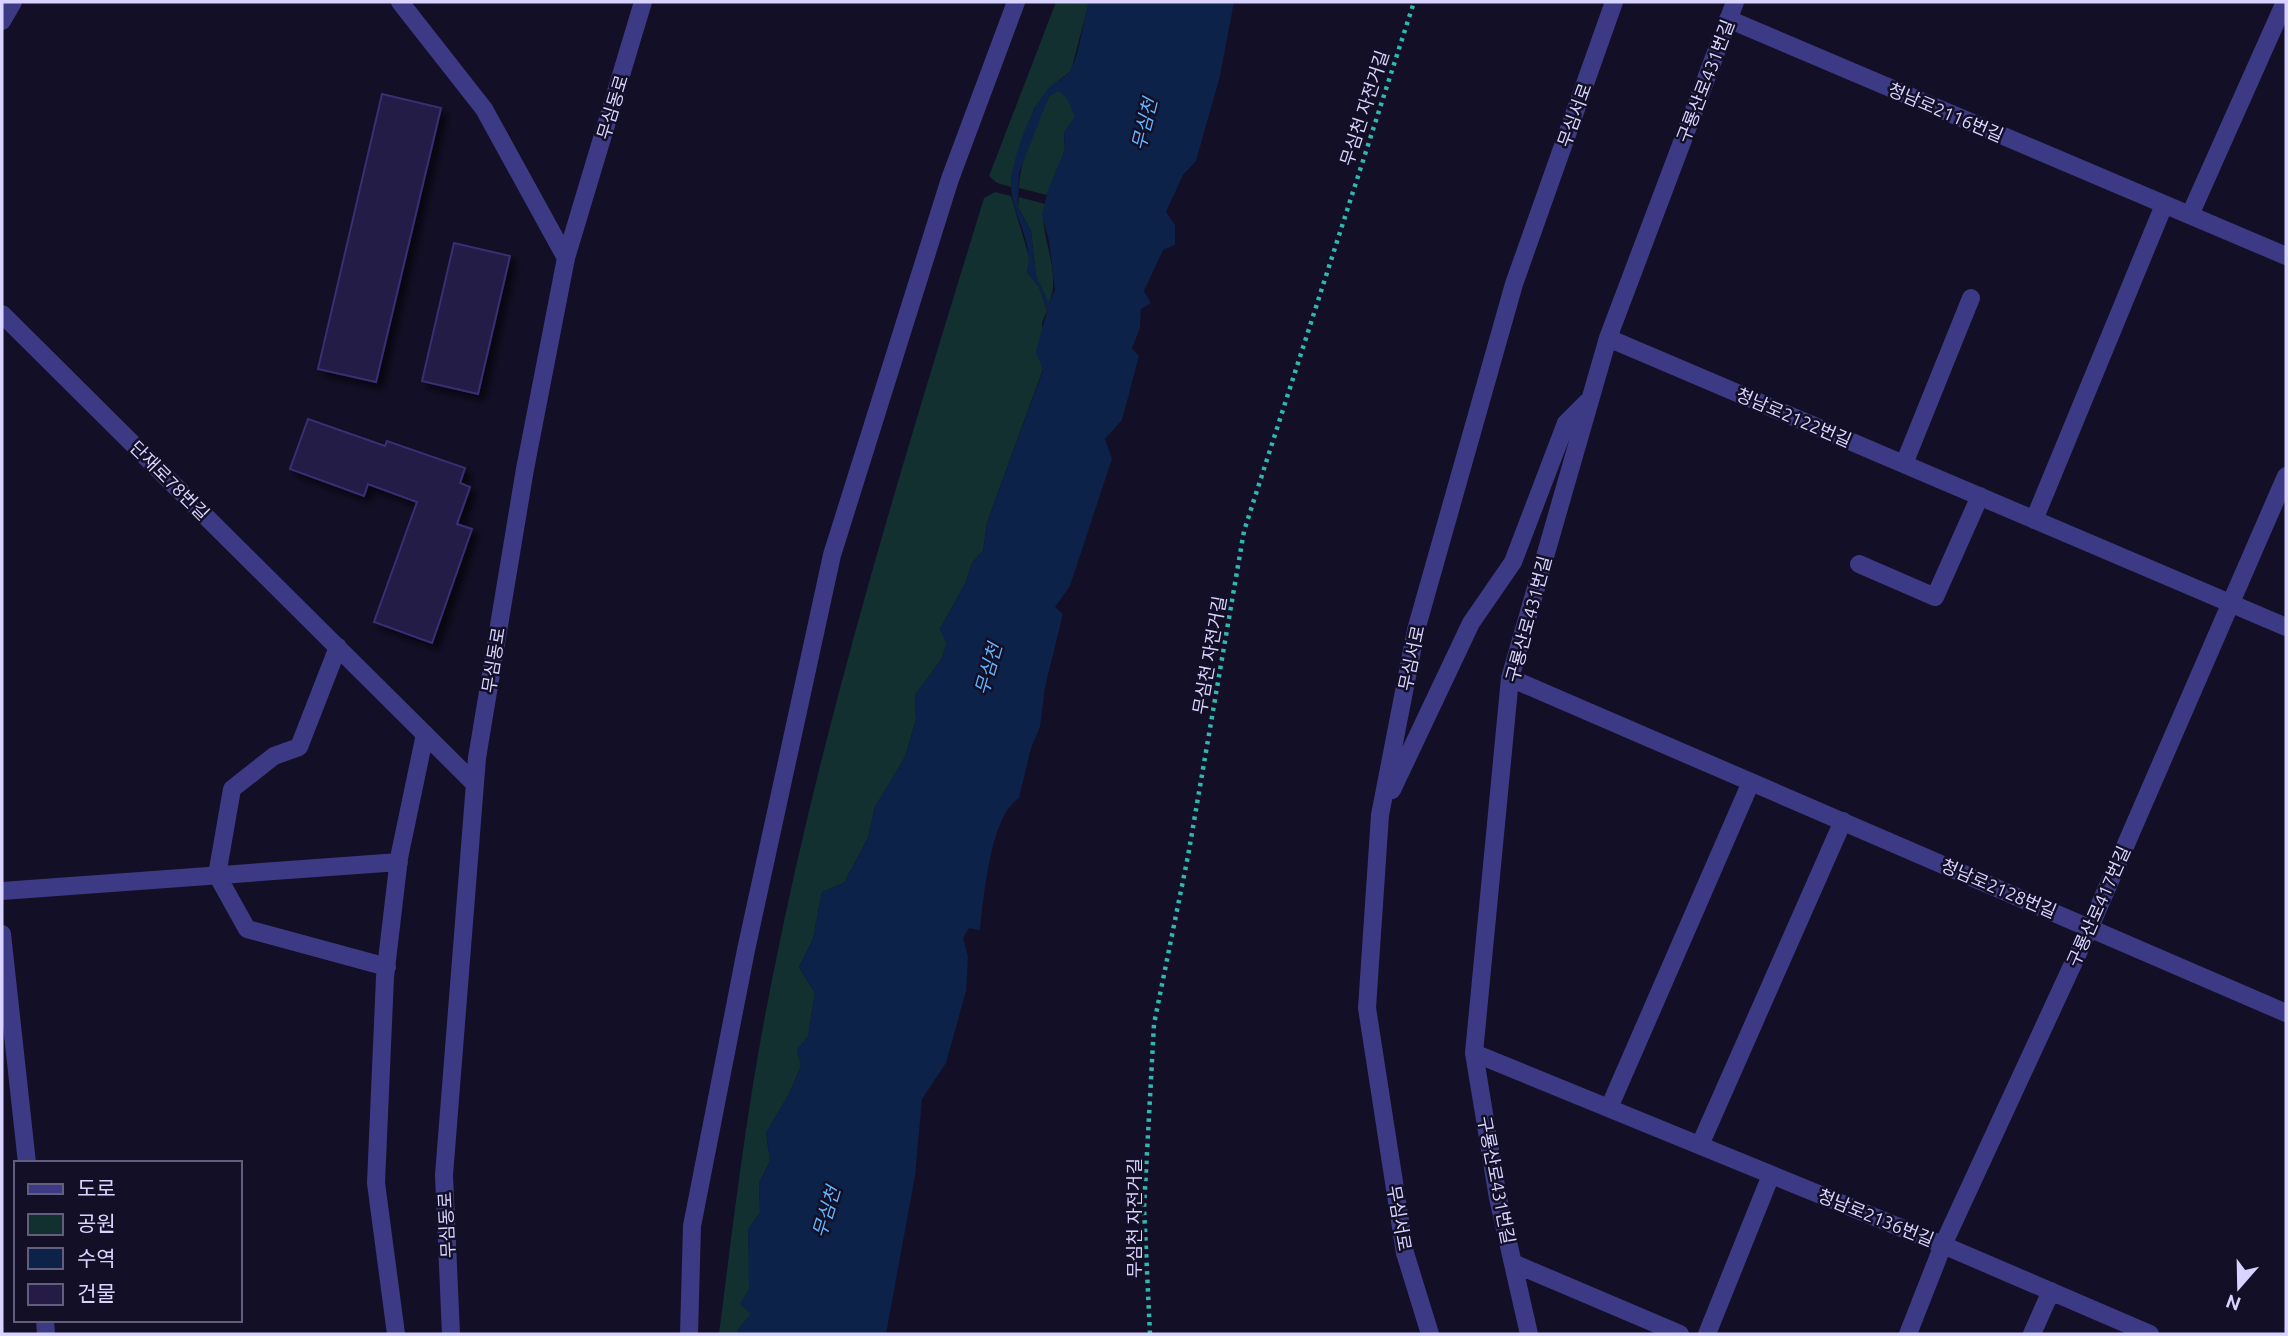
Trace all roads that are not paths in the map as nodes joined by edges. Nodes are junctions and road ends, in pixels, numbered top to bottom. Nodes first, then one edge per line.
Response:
1 (13, 2) edge
2 (400, 2) edge
3 (643, 2) edge
4 (1016, 2) edge
5 (1614, 2) edge
6 (1735, 2) edge
7 (2286, 2) edge
8 (1728, 19) junction
9 (2, 20) edge
10 (2164, 205) junction
11 (2190, 215) junction
12 (2286, 257) edge
13 (566, 258) junction
14 (1971, 298) dead end
15 (2, 314) edge
16 (1608, 338) junction
17 (1589, 400) junction
18 (1904, 464) junction
19 (2286, 476) edge
20 (1980, 496) junction
21 (2034, 520) junction
22 (1859, 564) dead end
23 (2231, 604) junction
24 (2286, 627) edge
25 (338, 647) junction
26 (1510, 678) junction
27 (425, 734) junction
28 (1751, 782) junction
29 (475, 783) junction
30 (1380, 815) junction
31 (1843, 821) junction
32 (399, 862) junction
33 (217, 875) junction
34 (2, 891) edge
35 (2090, 927) junction
36 (2, 934) edge
37 (387, 967) junction
38 (2286, 1013) edge
39 (1474, 1054) junction
40 (1609, 1108) junction
41 (1700, 1145) junction
42 (27, 1161) edge
43 (1771, 1175) junction
44 (1943, 1245) junction
45 (1513, 1263) junction
46 (2051, 1291) junction
47 (396, 1334) edge
48 (451, 1334) edge
49 (689, 1334) edge
50 (1430, 1334) edge
51 (1529, 1334) edge
52 (1680, 1334) edge
53 (1707, 1334) edge
54 (1908, 1334) edge
55 (2032, 1334) edge
56 (2150, 1334) edge

1 - 9 street
2 - 13 street
3 - 13 street, 무심동로
4 - 49 street
5 - 30 street, 무심서로
6 - 8 street, 구룡산로431번길
7 - 11 street
8 - 10 street, 청남로2116번길
8 - 16 street, 구룡산로431번길
10 - 11 street, 청남로2116번길
10 - 21 street
11 - 12 street, 청남로2116번길
13 - 29 street, 무심동로
14 - 18 street
15 - 25 street, 단재로78번길
16 - 17 street, 구룡산로431번길
16 - 18 street, 청남로2122번길
17 - 26 street, 구룡산로431번길
17 - 30 street
18 - 20 street, 청남로2122번길
19 - 23 street, 구룡산로417번길
20 - 21 street, 청남로2122번길
20 - 22 street
21 - 23 street, 청남로2122번길
23 - 24 street, 청남로2122번길
23 - 35 street, 구룡산로417번길
25 - 27 street, 단재로78번길
25 - 33 street
26 - 28 street, 청남로2128번길
26 - 39 street, 구룡산로431번길
27 - 29 street, 단재로78번길
27 - 32 street
28 - 31 street, 청남로2128번길
28 - 40 street
29 - 48 street, 무심동로
30 - 50 street, 무심서로
31 - 35 street, 청남로2128번길
31 - 41 street
32 - 33 street
32 - 37 street
33 - 34 street
33 - 37 street
35 - 38 street, 청남로2128번길
35 - 44 street, 구룡산로417번길
36 - 42 street
37 - 47 street
39 - 40 street, 청남로2136번길
39 - 45 street, 구룡산로431번길
40 - 41 street, 청남로2136번길
41 - 43 street, 청남로2136번길
43 - 44 street, 청남로2136번길
43 - 53 street
44 - 46 street, 청남로2136번길
44 - 54 street, 구룡산로417번길
45 - 51 street, 구룡산로431번길
45 - 52 street, 구룡산로431번길
46 - 55 street
46 - 56 street, 청남로2136번길

